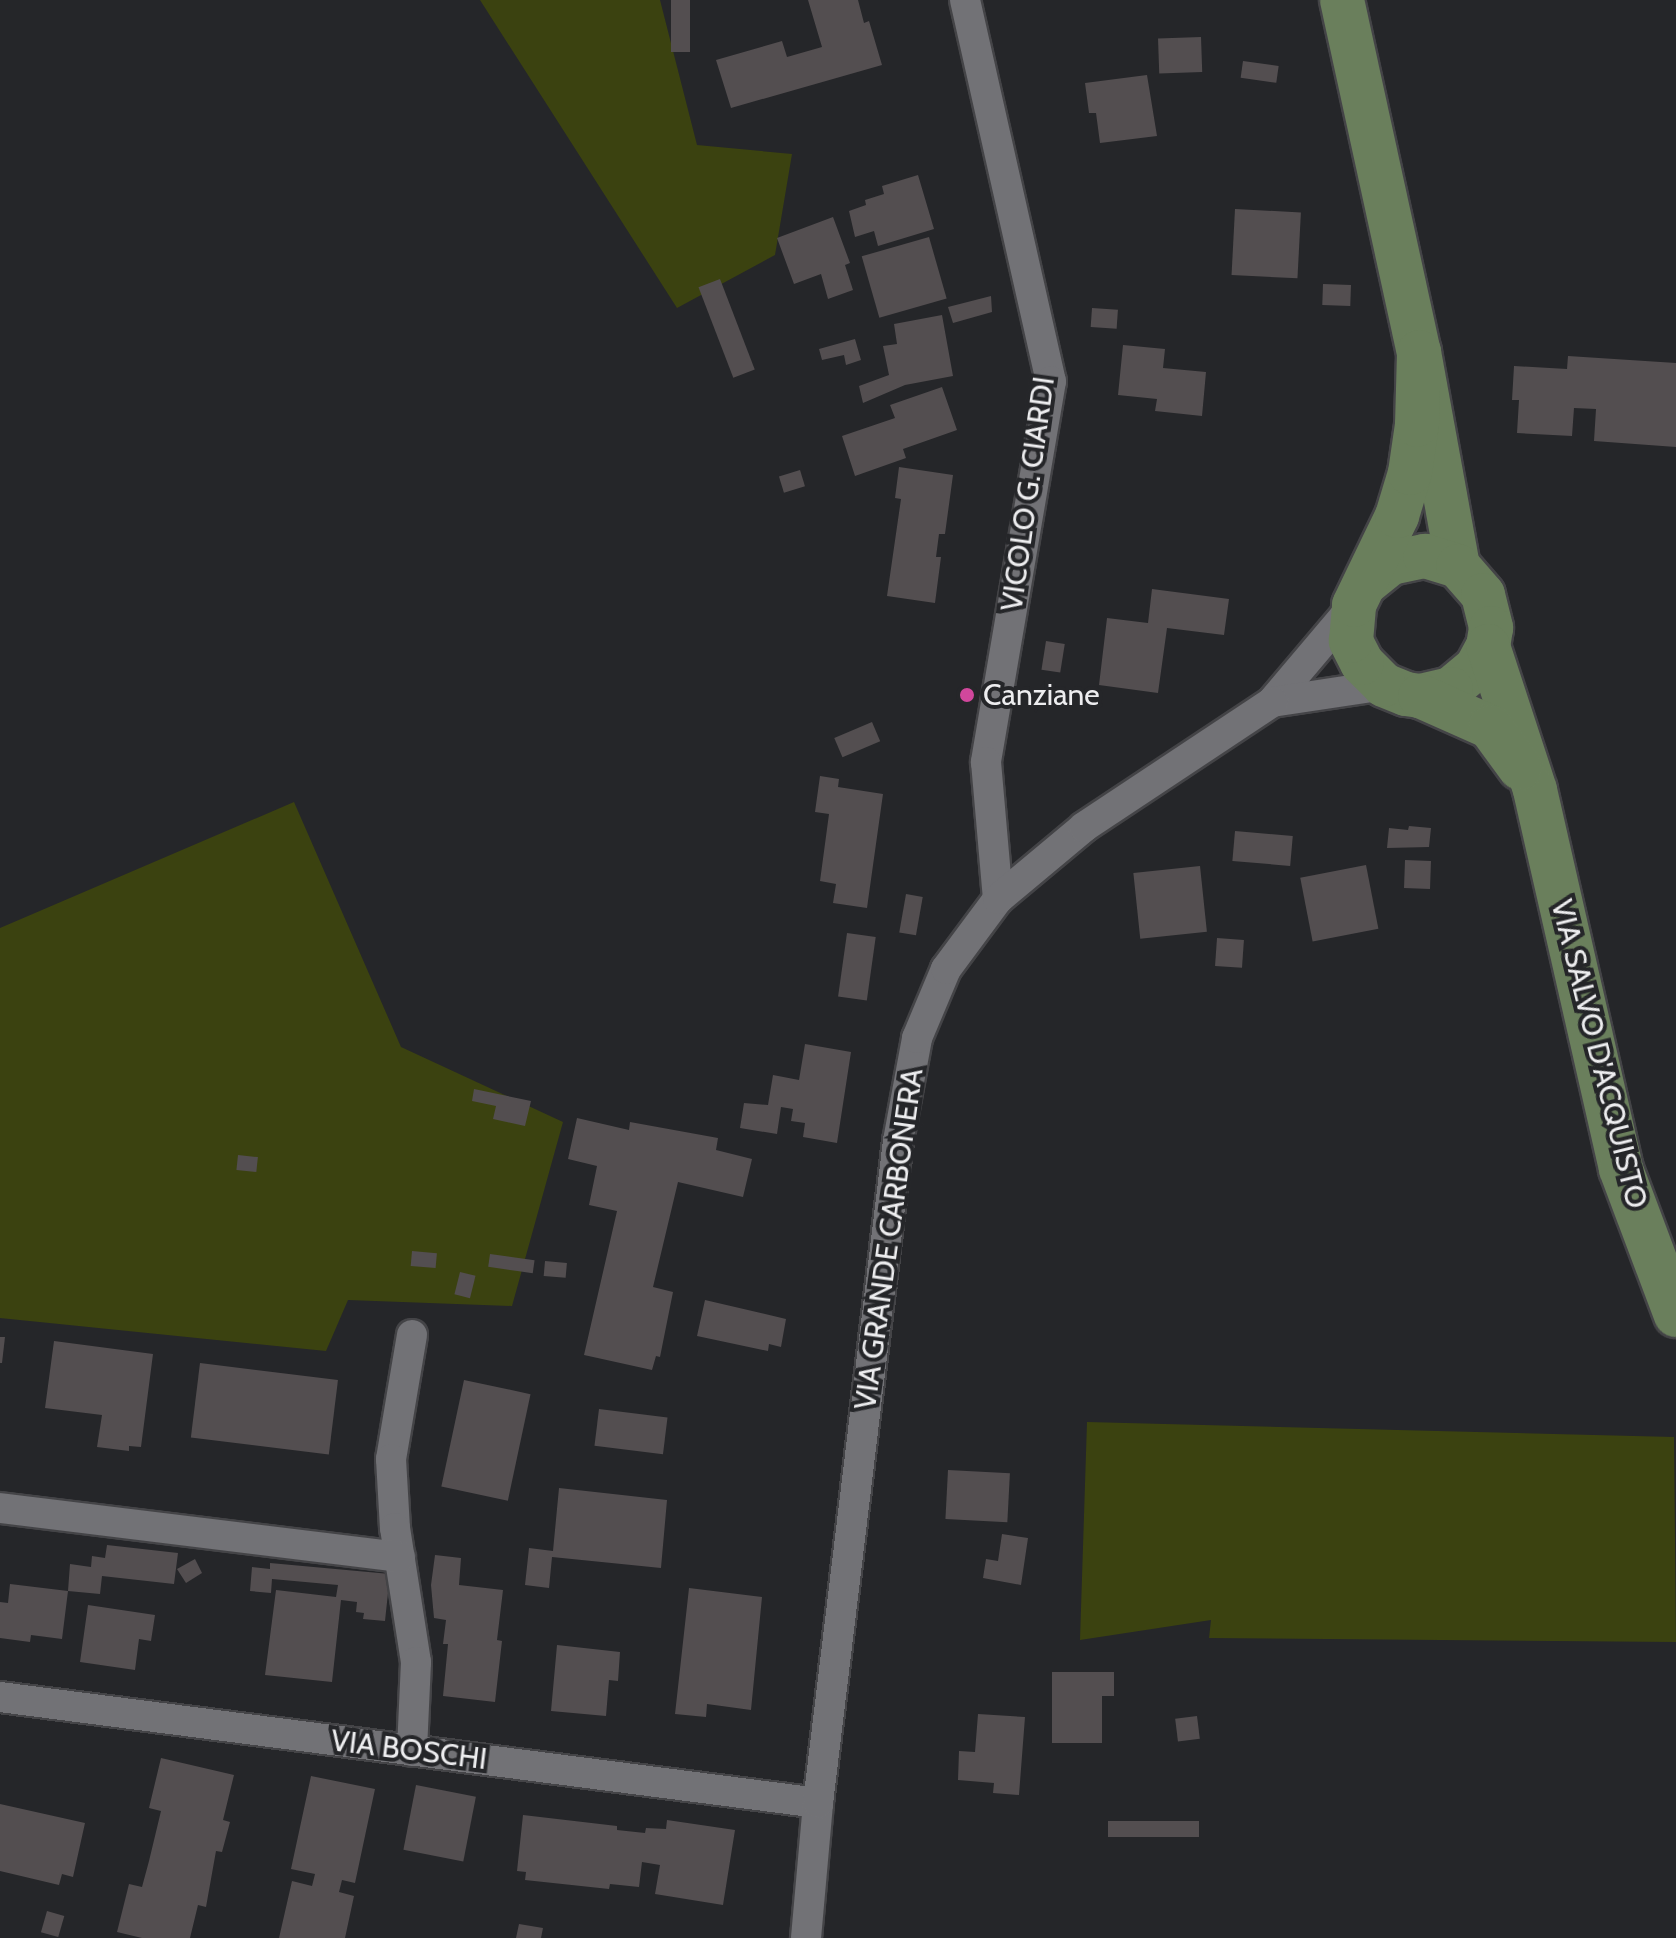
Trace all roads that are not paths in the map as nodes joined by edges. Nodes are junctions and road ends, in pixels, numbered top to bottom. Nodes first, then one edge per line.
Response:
1 (965, 0) edge
2 (1342, 0) edge
3 (1419, 352) junction
4 (1458, 566) junction
5 (1360, 594) junction
6 (1488, 646) junction
7 (1402, 690) junction
8 (1272, 702) junction
9 (1535, 790) junction
10 (998, 899) junction
11 (1676, 1315) edge
12 (412, 1335) dead end
13 (0, 1508) edge
14 (400, 1557) junction
15 (0, 1697) edge
16 (412, 1751) junction
17 (818, 1803) junction
18 (806, 1938) edge

1 - 10 street, VICOLO G. CIARDI
2 - 3 street, VIA SALVO D'ACQUISTO
3 - 4 street, VIA SALVO D'ACQUISTO
3 - 5 street, VIA SALVO D'ACQUISTO
4 - 5 street
4 - 6 street, VIA SALVO D'ACQUISTO
5 - 7 street, VIA SALVO D'ACQUISTO
5 - 8 street, VIA GRANDE CARBONERA
6 - 7 street
6 - 9 street, VIA SALVO D'ACQUISTO
7 - 8 street, VIA GRANDE CARBONERA
7 - 9 street, VIA SALVO D'ACQUISTO
8 - 10 street, VIA GRANDE CARBONERA
9 - 11 street, VIA SALVO D'ACQUISTO
10 - 17 street, VIA GRANDE CARBONERA
12 - 14 street
13 - 14 street
14 - 16 street
15 - 16 street, VIA BOSCHI
16 - 17 street, VIA BOSCHI
17 - 18 street, VIA GRANDE CARBONERA

